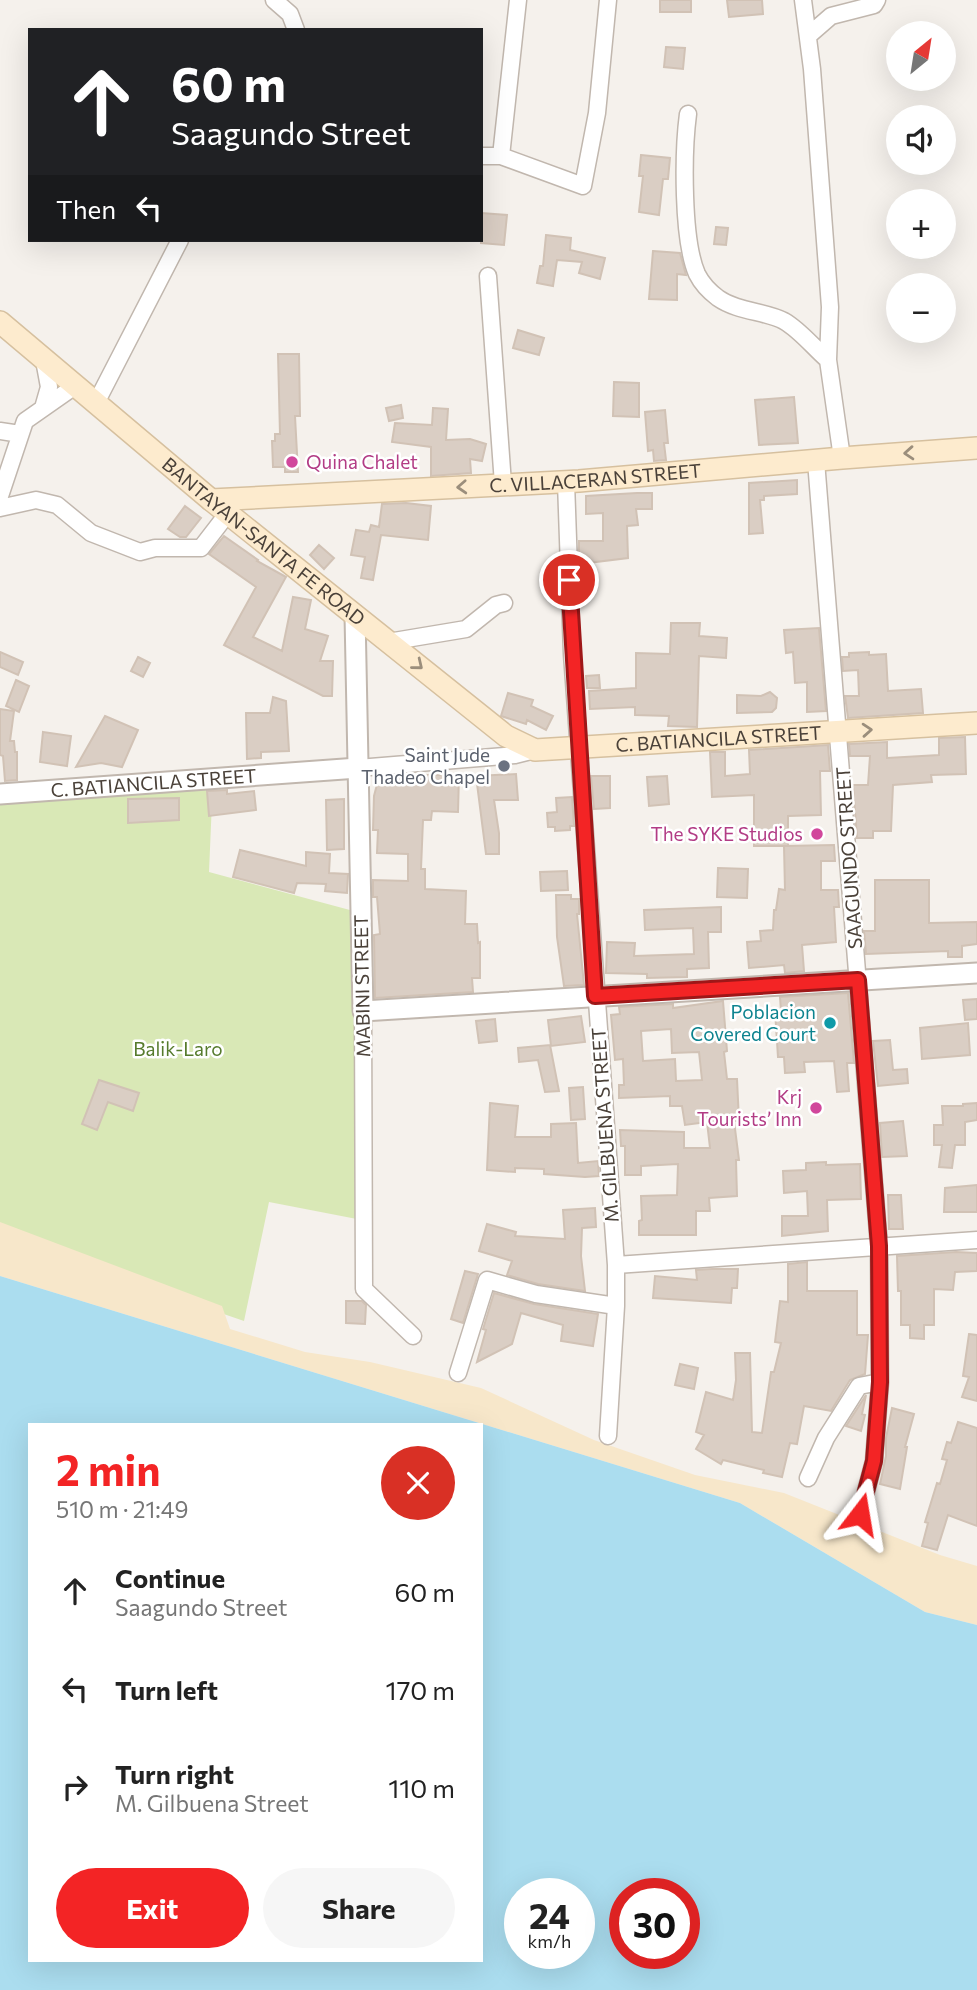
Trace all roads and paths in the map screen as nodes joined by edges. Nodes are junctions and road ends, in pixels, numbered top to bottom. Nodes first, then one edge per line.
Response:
1 (274, 0) edge
2 (518, 0) edge
3 (803, 0) edge
4 (877, 0) edge
5 (603, 2) edge
6 (294, 7) edge
7 (296, 28) edge
8 (808, 36) junction
9 (688, 114) dead end
10 (483, 156) edge
11 (501, 156) junction
12 (179, 242) edge
13 (488, 276) dead end
14 (0, 322) edge
15 (44, 360) junction
16 (828, 360) junction
17 (75, 386) junction
18 (96, 403) junction
19 (43, 408) junction
20 (0, 431) edge
21 (20, 434) junction
22 (977, 448) edge
23 (842, 458) junction
24 (816, 461) junction
25 (566, 482) junction
26 (503, 484) junction
27 (2, 491) edge
28 (18, 504) junction
29 (219, 506) junction
30 (0, 508) edge
31 (504, 603) dead end
32 (355, 615) junction
33 (388, 642) junction
34 (977, 723) edge
35 (839, 731) junction
36 (579, 749) junction
37 (535, 750) junction
38 (358, 768) junction
39 (0, 794) edge
40 (977, 972) edge
41 (858, 980) junction
42 (595, 996) junction
43 (363, 1012) junction
44 (977, 1240) edge
45 (879, 1246) junction
46 (616, 1265) junction
47 (616, 1307) junction
48 (413, 1336) dead end
49 (458, 1373) dead end
50 (880, 1382) junction
51 (608, 1436) dead end
52 (808, 1478) dead end
53 (860, 1514) dead end

1 - 6 street
2 - 11 street
3 - 8 street
4 - 8 street
5 - 11 street
6 - 7 street
8 - 16 street
9 - 16 street
10 - 11 street
12 - 18 street
13 - 26 street
14 - 15 main road, BANTAYAN-SANTA FE ROAD
15 - 17 main road, BANTAYAN-SANTA FE ROAD
15 - 19 street
16 - 23 street
17 - 18 main road, BANTAYAN-SANTA FE ROAD
17 - 19 street
18 - 29 main road, BANTAYAN-SANTA FE ROAD
19 - 21 street
20 - 21 street
21 - 27 street
22 -> 23 main road, C. VILLACERAN STREET
23 - 24 main road, C. VILLACERAN STREET
24 - 25 main road, C. VILLACERAN STREET
24 - 35 street, SAAGUNDO STREET
25 - 26 main road, C. VILLACERAN STREET
25 - 36 street, M. GILBUENA STREET
26 -> 29 main road, C. VILLACERAN STREET
27 - 28 street
28 - 29 street
28 - 30 street
29 - 32 main road, BANTAYAN-SANTA FE ROAD
31 - 33 street
32 - 33 main road, BANTAYAN-SANTA FE ROAD
32 - 38 street, MABINI STREET
33 -> 37 main road, BANTAYAN-SANTA FE ROAD
35 -> 34 main road, C. BATIANCILA STREET
35 - 36 main road, C. BATIANCILA STREET
35 - 41 street, SAAGUNDO STREET
36 - 37 main road, C. BATIANCILA STREET
36 - 42 street, M. GILBUENA STREET
37 - 38 street, C. BATIANCILA STREET
38 - 39 street, C. BATIANCILA STREET
38 - 43 street, MABINI STREET
40 - 41 street
41 - 42 street
41 - 45 street, SAAGUNDO STREET
42 - 43 street
42 - 46 street, M. GILBUENA STREET
43 - 48 street, MABINI STREET
44 - 45 street
45 - 46 street
45 - 50 street, SAAGUNDO STREET
46 - 47 street, M. GILBUENA STREET
47 - 49 street
47 - 51 street, M. GILBUENA STREET
50 - 52 street
50 - 53 street, SAAGUNDO STREET

